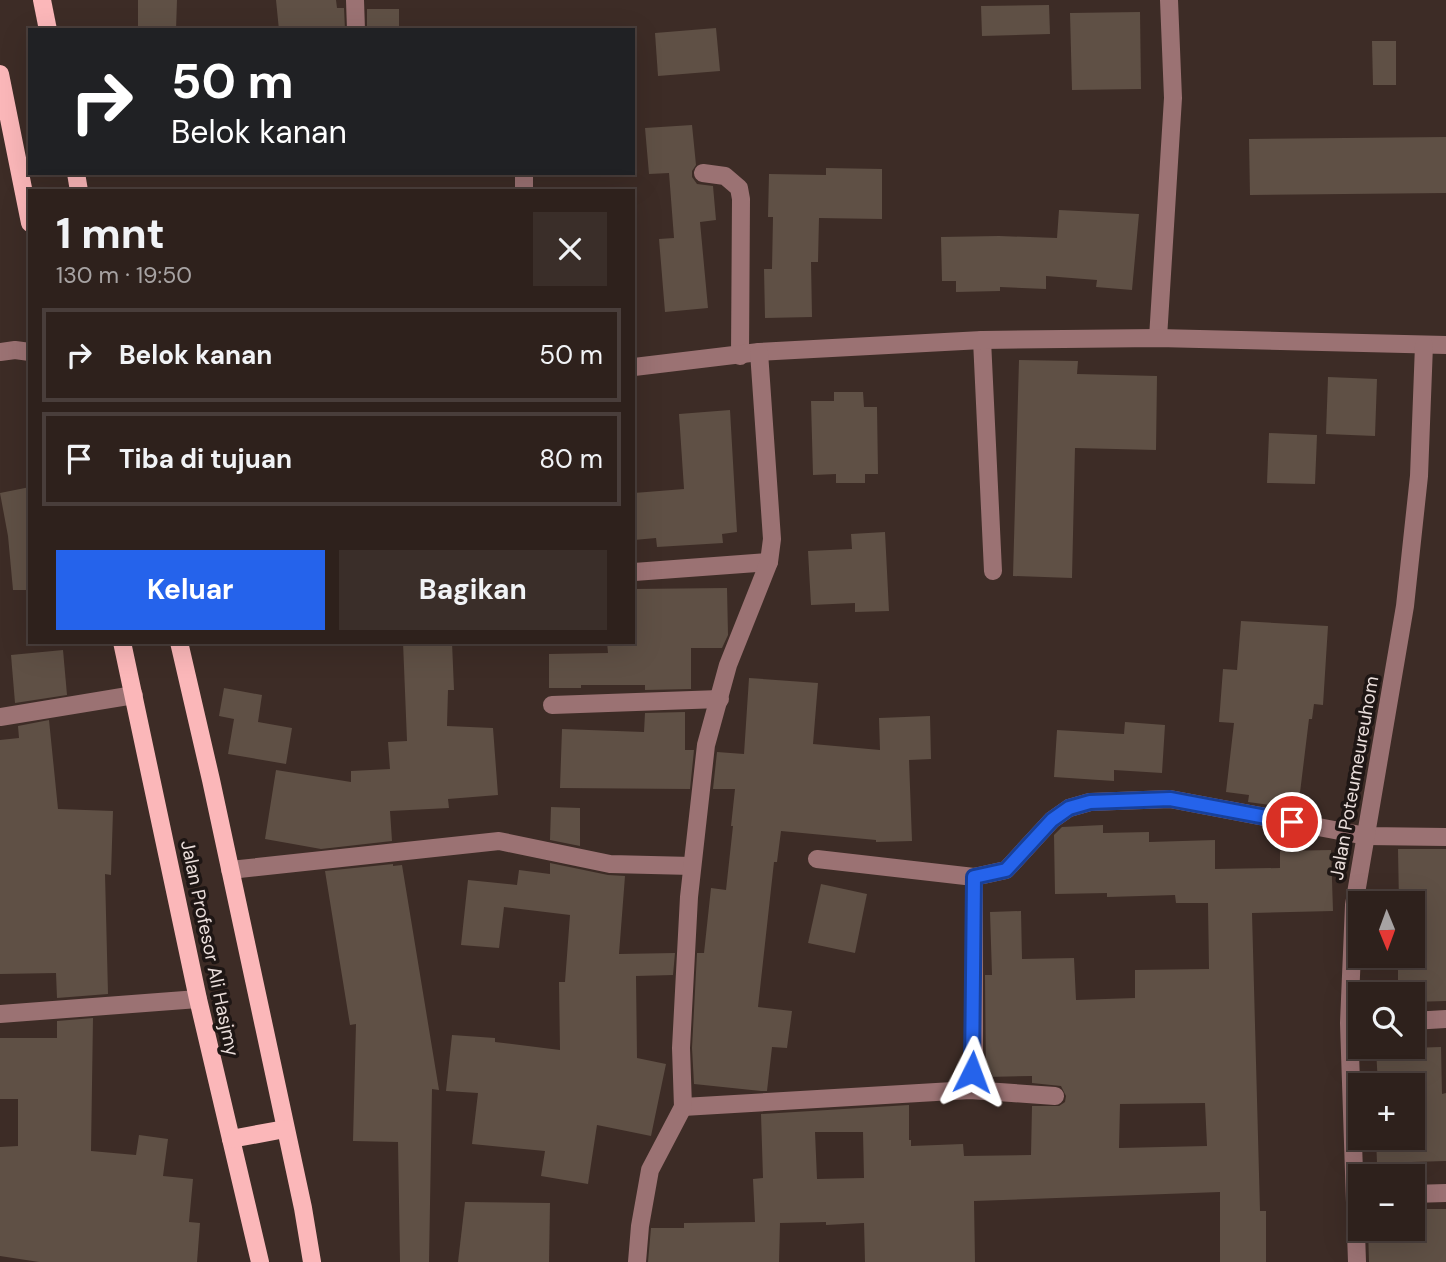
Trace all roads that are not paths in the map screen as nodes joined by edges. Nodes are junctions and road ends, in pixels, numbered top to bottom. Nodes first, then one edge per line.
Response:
1 (43, 0) edge
2 (355, 0) edge
3 (1169, 0) edge
4 (48, 28) edge
5 (356, 28) edge
6 (0, 74) edge
7 (703, 173) dead end
8 (28, 213) edge
9 (1158, 338) junction
10 (982, 340) junction
11 (1424, 345) junction
12 (1446, 345) edge
13 (0, 352) edge
14 (28, 352) edge
15 (759, 352) junction
16 (740, 356) junction
17 (635, 367) edge
18 (769, 562) junction
19 (993, 571) dead end
20 (635, 572) edge
21 (122, 644) edge
22 (179, 644) edge
23 (134, 695) junction
24 (720, 699) junction
25 (552, 705) dead end
26 (0, 716) edge
27 (1366, 836) junction
28 (1446, 837) edge
29 (817, 859) dead end
30 (692, 866) junction
31 (230, 870) junction
32 (974, 877) junction
33 (1354, 982) edge
34 (198, 999) junction
35 (0, 1014) edge
36 (1446, 1019) edge
37 (1425, 1020) edge
38 (1355, 1059) edge
39 (970, 1090) junction
40 (1055, 1096) dead end
41 (683, 1107) junction
42 (285, 1129) junction
43 (231, 1139) junction
44 (1356, 1164) edge
45 (1446, 1193) edge
46 (1425, 1194) edge
47 (1357, 1241) edge
48 (260, 1262) edge
49 (312, 1262) edge
50 (637, 1262) edge
51 (1357, 1262) edge

1 - 4 main road
2 - 5 street
3 - 9 street
6 - 8 main road
7 - 16 street
9 - 10 street
9 - 11 street
10 - 15 street
10 - 19 street
11 - 12 street
11 - 27 street, Jalan Poteumeureuhom
13 - 14 street
15 - 16 street
15 - 18 street
16 - 17 street
18 - 20 street
18 - 24 street
21 - 23 main road, Jalan Profesor Ali Hasjmy
22 - 31 main road, Jalan Profesor Ali Hasjmy
23 - 26 street
23 - 34 main road, Jalan Profesor Ali Hasjmy
24 - 25 street
24 - 30 street
27 - 28 street
27 - 32 street
27 - 33 street, Jalan Poteumeureuhom
29 - 32 street
30 - 31 street
30 - 41 street
31 - 42 main road, Jalan Profesor Ali Hasjmy
32 - 39 street
34 - 35 street
34 - 43 main road, Jalan Profesor Ali Hasjmy
36 - 37 street
38 - 44 street, Jalan Poteumeureuhom
39 - 40 street
39 - 41 street
41 - 50 street
42 - 43 main road
42 - 49 main road, Jalan Profesor Ali Hasjmy
43 - 48 main road, Jalan Profesor Ali Hasjmy
45 - 46 street
47 - 51 street, Jalan Poteumeureuhom

